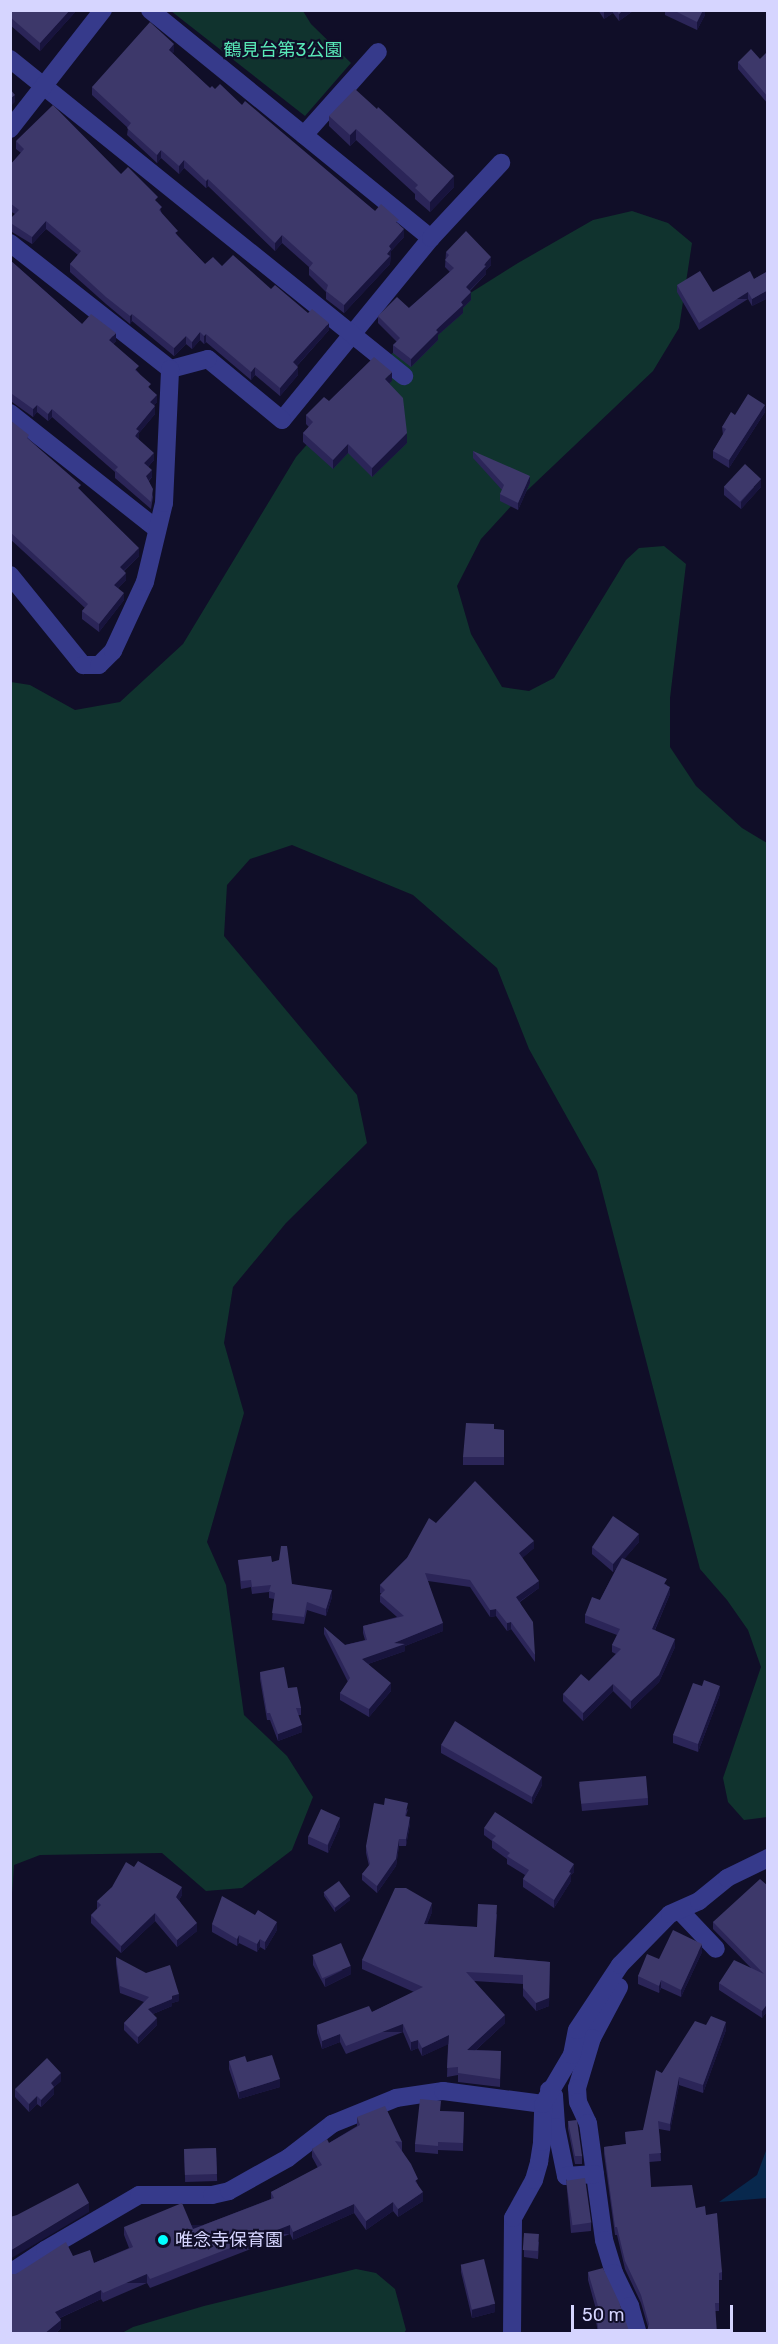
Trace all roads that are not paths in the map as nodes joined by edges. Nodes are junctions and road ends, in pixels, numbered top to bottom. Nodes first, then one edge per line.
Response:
1 (103, 10) edge
2 (150, 10) edge
3 (378, 52) dead end
4 (10, 59) edge
5 (45, 86) junction
6 (10, 129) edge
7 (304, 135) junction
8 (501, 163) dead end
9 (431, 238) junction
10 (10, 243) edge
11 (355, 334) junction
12 (170, 369) junction
13 (404, 376) dead end
14 (10, 413) edge
15 (157, 529) junction
16 (10, 575) edge
17 (768, 1858) edge
18 (680, 1911) junction
19 (647, 1935) junction
20 (716, 1948) dead end
21 (546, 2097) junction
22 (595, 2174) junction
23 (10, 2273) edge
24 (512, 2334) edge
25 (638, 2334) edge

1 - 5 street
2 - 7 street
3 - 7 street
4 - 5 street
5 - 6 street
5 - 11 street
7 - 9 street
8 - 9 street
9 - 11 street
10 - 12 street
11 - 12 street
11 - 13 street
12 - 15 street
14 - 15 street
15 - 16 street
17 - 18 street
18 - 19 street
18 - 20 street
19 - 21 street
19 - 22 street
21 - 22 street
21 - 23 street
21 - 24 street
22 - 25 street

